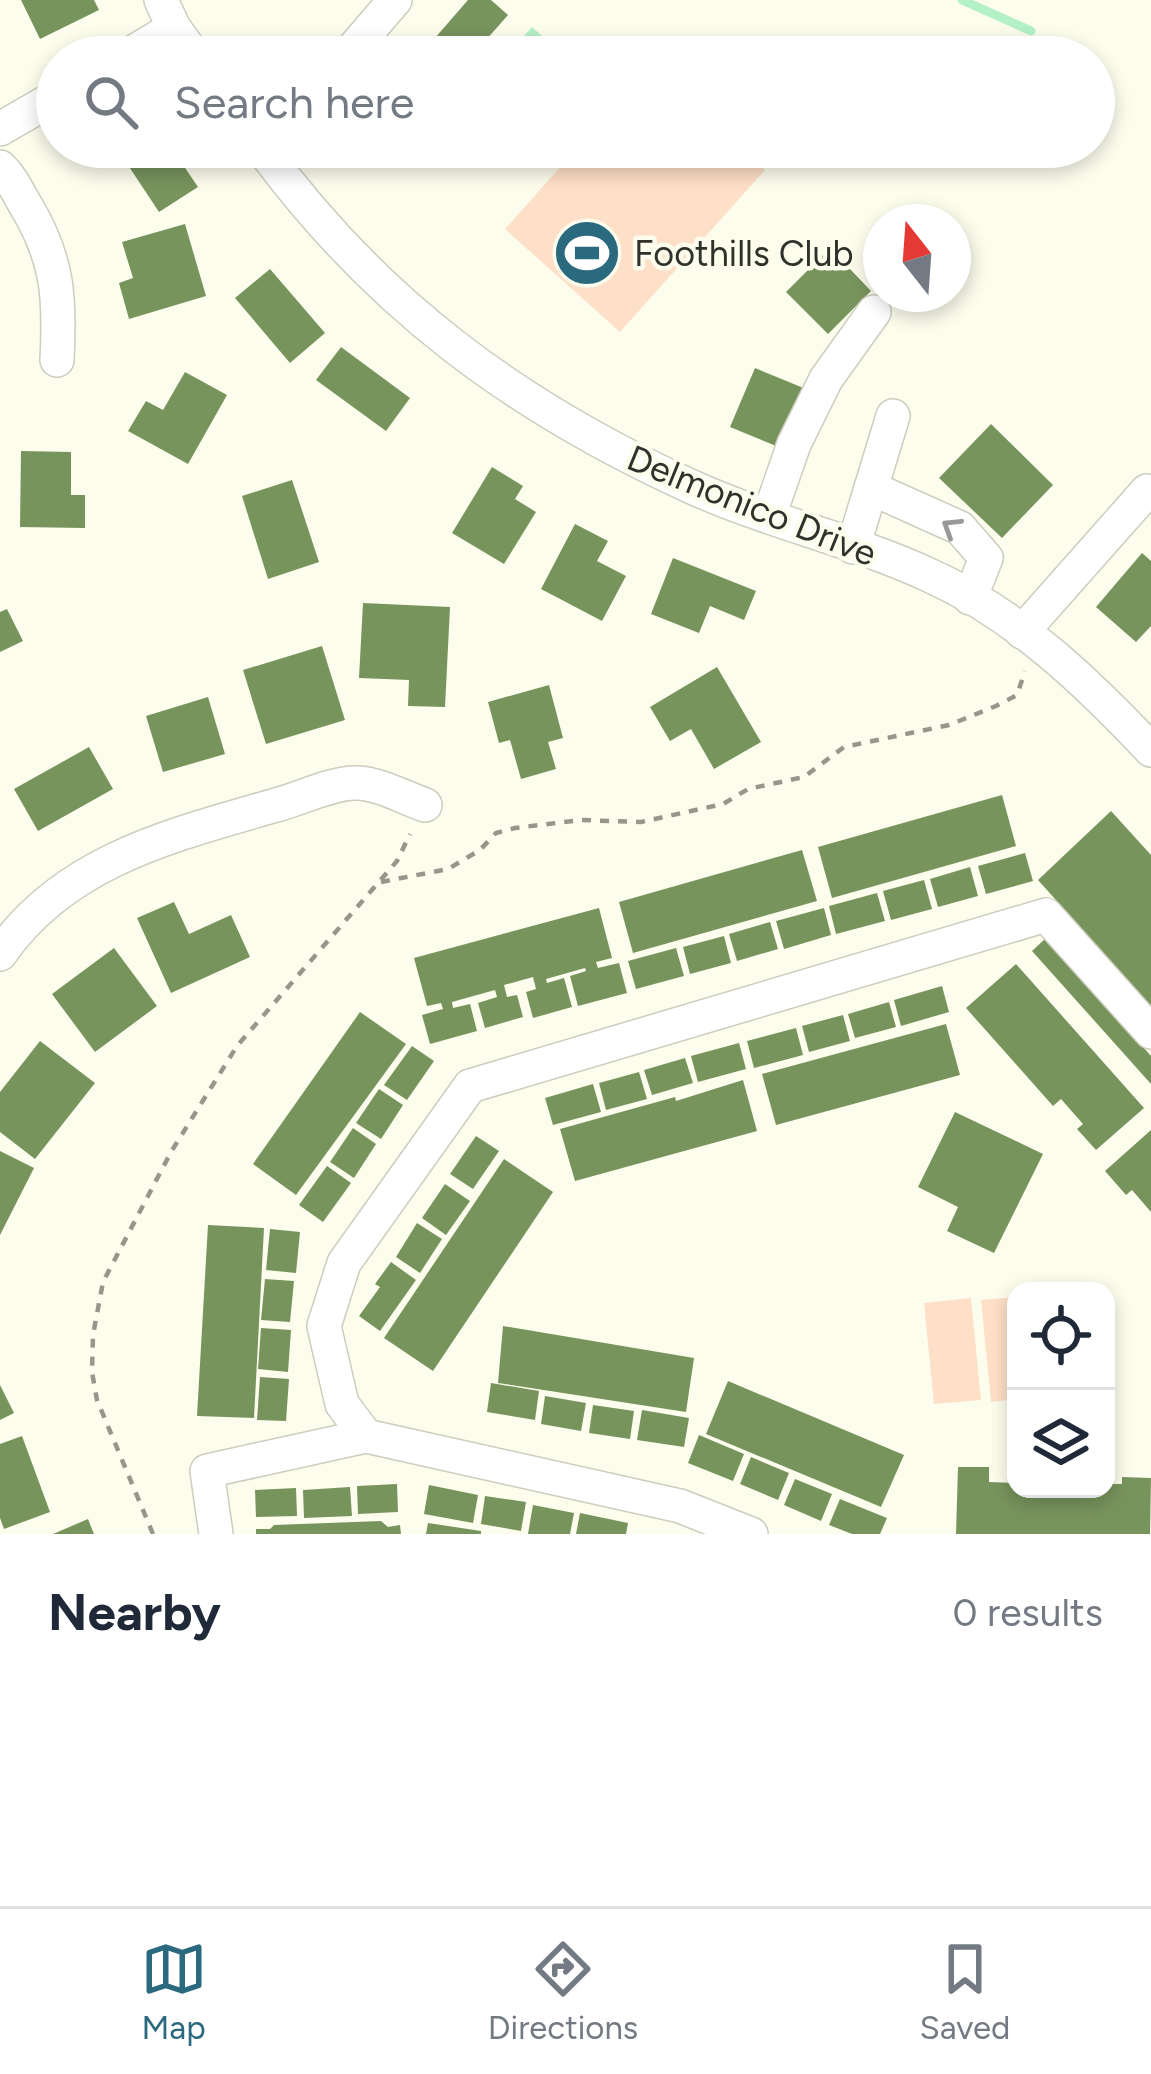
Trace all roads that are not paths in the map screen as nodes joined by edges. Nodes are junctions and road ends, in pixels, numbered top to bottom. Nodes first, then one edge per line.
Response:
1 (395, 0) edge
2 (168, 14) edge
3 (145, 36) edge
4 (364, 36) edge
5 (36, 108) edge
6 (0, 129) edge
7 (0, 167) edge
8 (283, 168) edge
9 (874, 312) dead end
10 (57, 360) dead end
11 (893, 416) dead end
12 (871, 488) junction
13 (1148, 491) dead end
14 (769, 516) junction
15 (853, 547) junction
16 (970, 598) junction
17 (1022, 632) junction
18 (1149, 742) edge
19 (425, 805) road end
20 (0, 954) edge
21 (1151, 1032) edge
22 (366, 1436) junction
23 (216, 1534) edge
24 (751, 1534) edge

1 - 4 street
2 - 3 street
5 - 6 street
7 - 10 street
8 - 14 street, Delmonico Drive
9 - 14 street
11 - 12 street
12 - 15 street
16 -> 12 street
13 - 17 street
14 - 15 street, Delmonico Drive
15 - 16 street, Delmonico Drive
16 - 17 street, Delmonico Drive
17 - 18 street, Delmonico Drive
19 - 20 street
21 - 22 street
22 - 23 street
22 - 24 street

